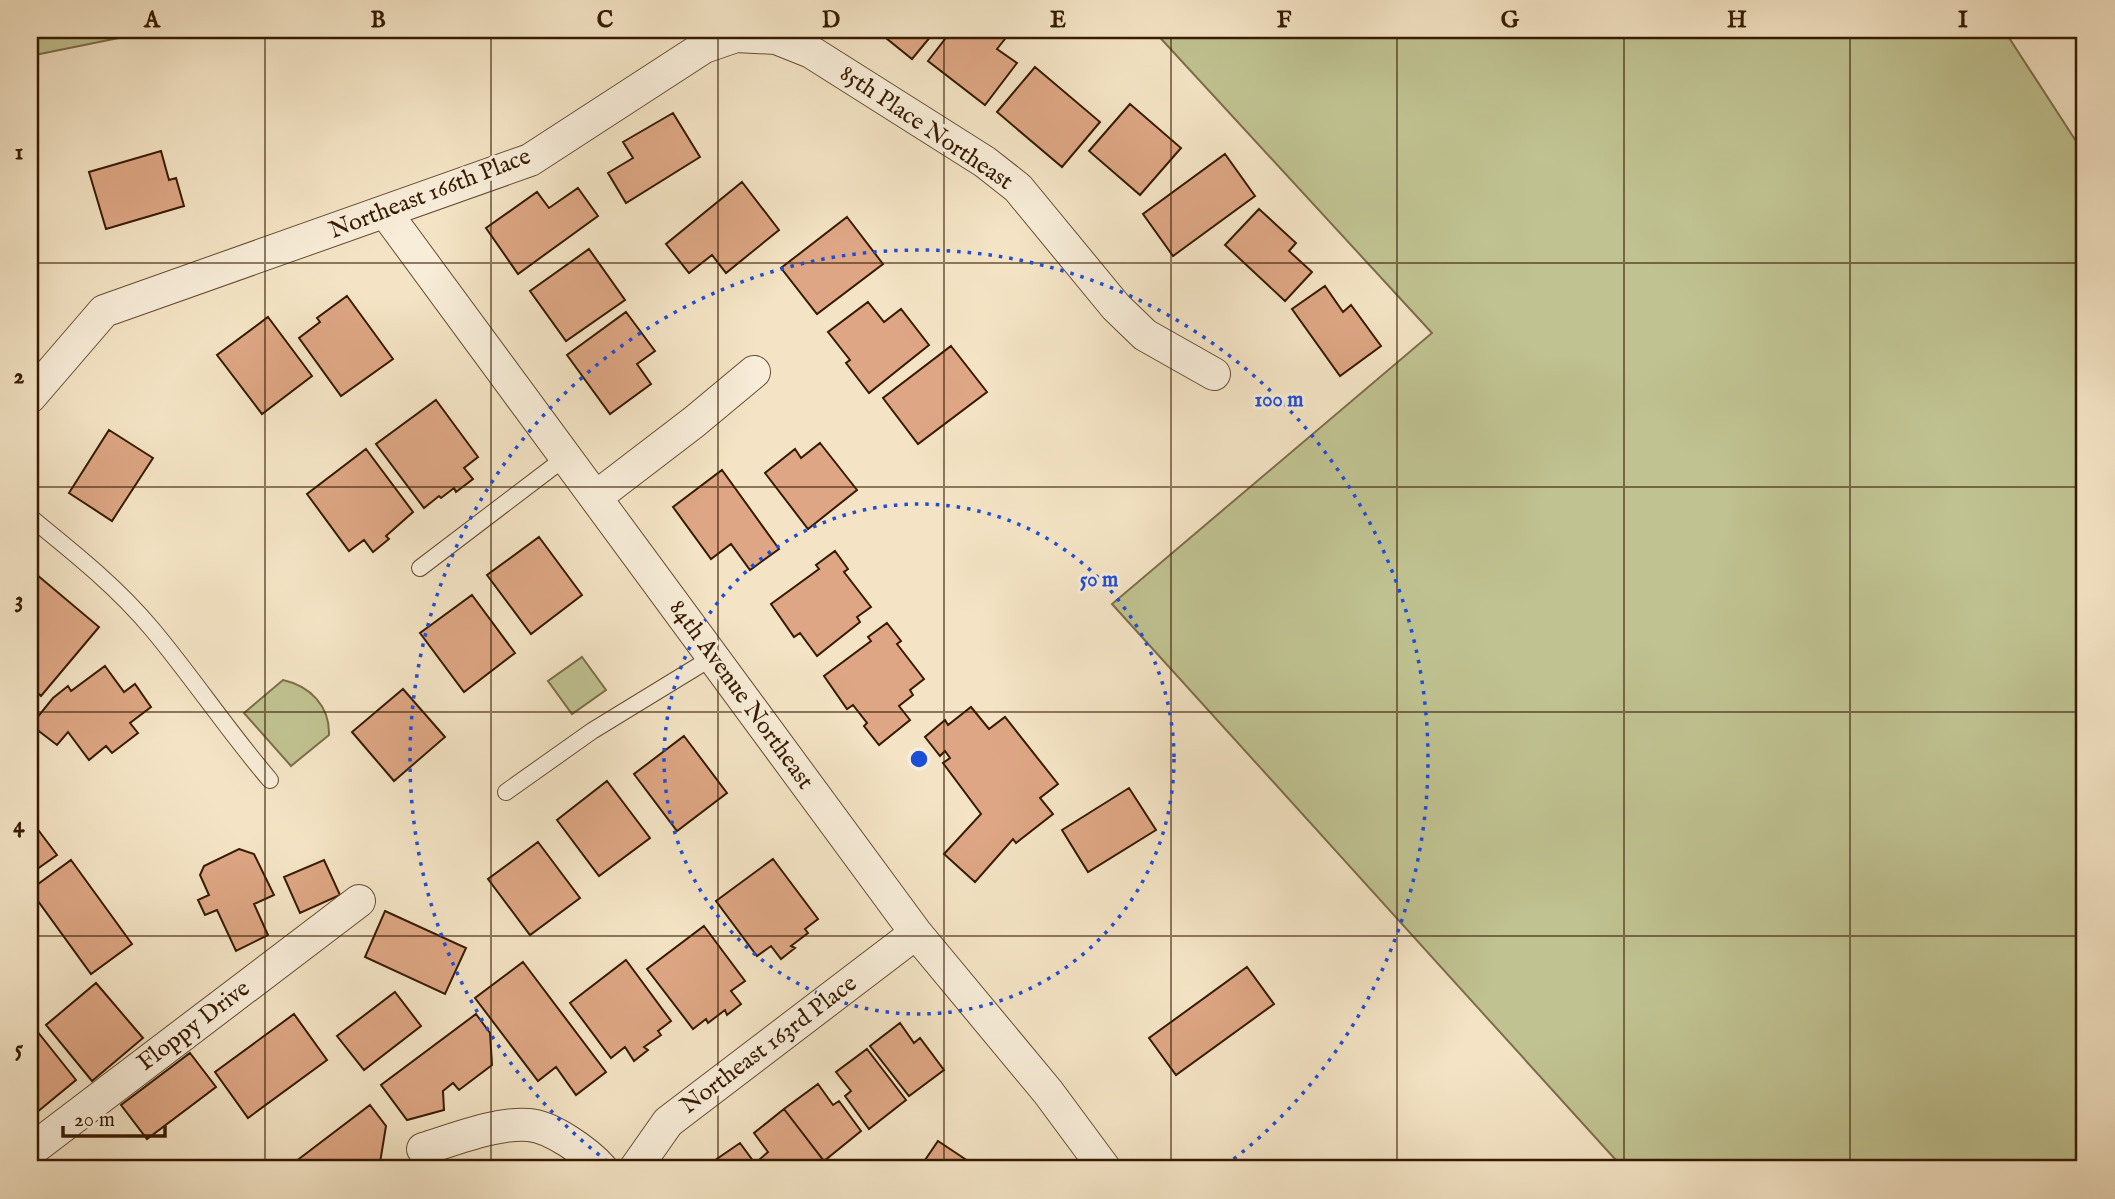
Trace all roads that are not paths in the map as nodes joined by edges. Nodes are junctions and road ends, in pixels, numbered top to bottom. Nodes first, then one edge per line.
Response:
1 (736, 36) joint
2 (386, 212) junction
3 (754, 372) dead end
4 (1214, 374) dead end
5 (30, 397) edge
6 (566, 457) junction
7 (596, 497) junction
8 (30, 517) edge
9 (420, 568) dead end
10 (713, 657) junction
11 (270, 780) dead end
12 (506, 792) dead end
13 (359, 901) dead end
14 (916, 933) junction
15 (423, 1149) dead end
16 (30, 1150) edge
17 (602, 1169) edge
18 (635, 1169) edge
19 (1105, 1169) edge

1 - 2 street, Northeast 166th Place
1 - 4 street, 85th Place Northeast
2 - 5 street, Northeast 166th Place
2 - 6 street, 84th Avenue Northeast
3 - 7 street
6 - 7 street, 84th Avenue Northeast
6 - 9 lane
7 - 10 street, 84th Avenue Northeast
8 - 11 lane
10 - 12 lane
10 - 14 street, 84th Avenue Northeast
13 - 16 street, Floppy Drive
14 - 18 street, Northeast 163rd Place
14 - 19 street, 84th Avenue Northeast
15 - 17 street

